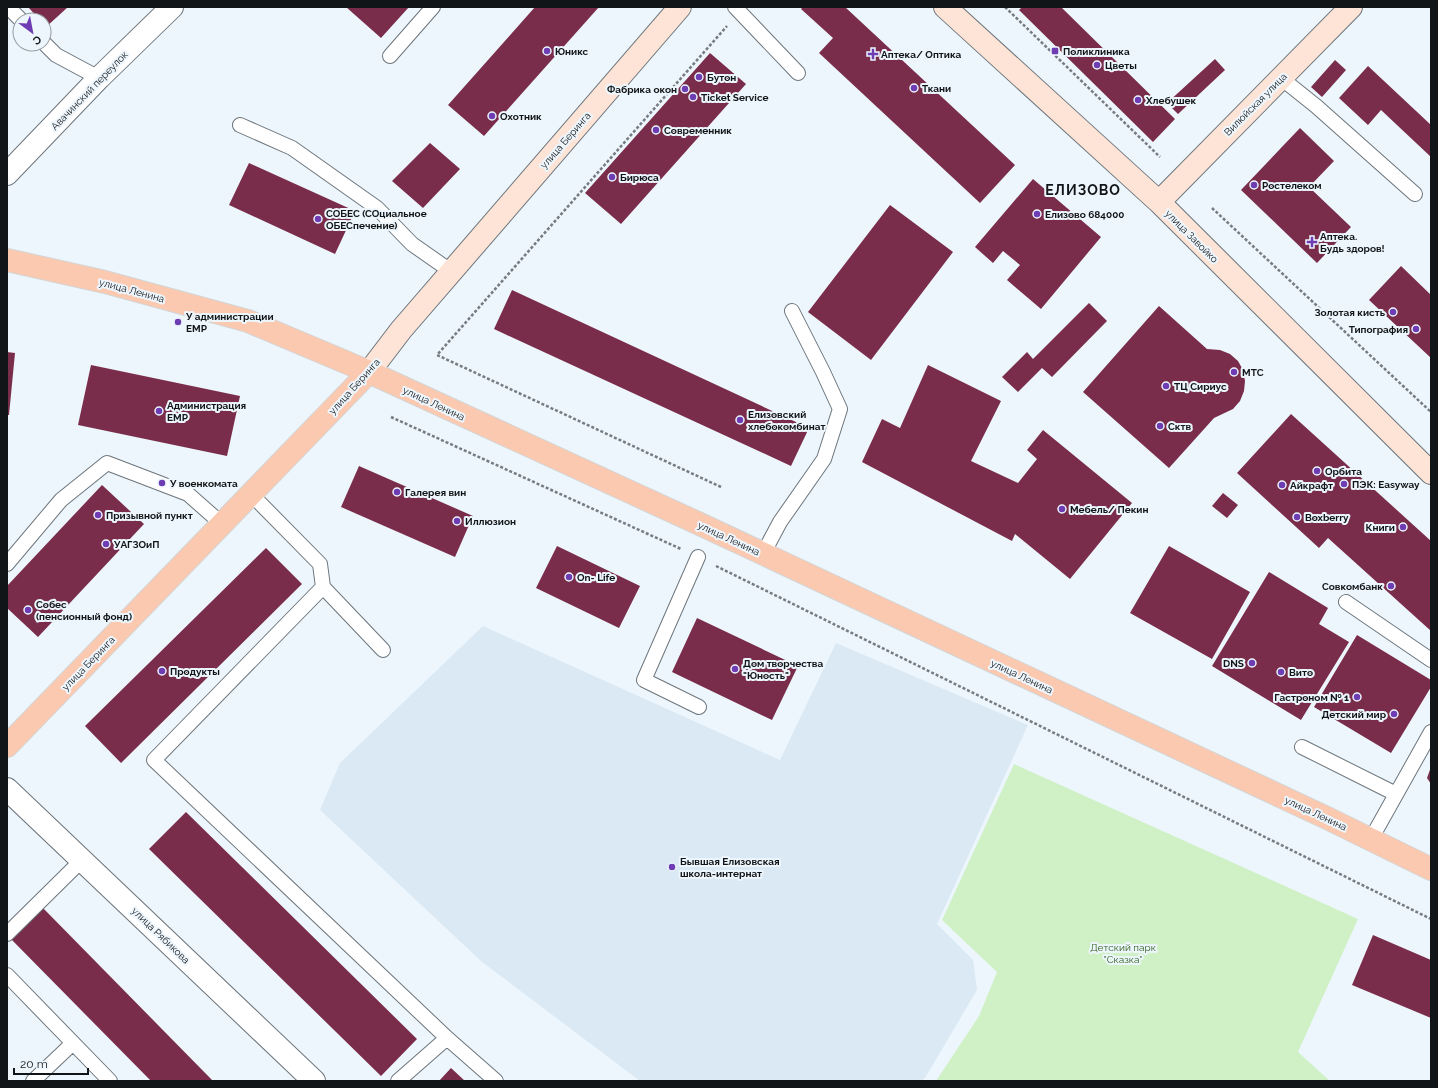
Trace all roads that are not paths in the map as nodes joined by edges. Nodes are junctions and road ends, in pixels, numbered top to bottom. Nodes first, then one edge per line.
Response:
1 (172, 7) edge
2 (433, 7) edge
3 (680, 7) edge
4 (945, 7) edge
5 (1351, 7) edge
6 (737, 9) edge
7 (52, 51) edge
8 (390, 56) dead end
9 (798, 73) dead end
10 (99, 78) junction
11 (1280, 78) junction
12 (240, 125) dead end
13 (7, 174) edge
14 (1415, 194) dead end
15 (1159, 202) junction
16 (7, 260) edge
17 (452, 272) junction
18 (792, 312) dead end
19 (369, 372) junction
20 (1431, 473) edge
21 (251, 494) junction
22 (222, 524) junction
23 (763, 554) junction
24 (698, 557) road end
25 (7, 564) edge
26 (323, 587) junction
27 (1346, 602) dead end
28 (383, 650) dead end
29 (1431, 660) edge
30 (699, 707) dead end
31 (1431, 732) edge
32 (7, 746) edge
33 (1302, 747) dead end
34 (7, 789) edge
35 (1396, 794) junction
36 (1371, 839) junction
37 (82, 860) junction
38 (1431, 869) edge
39 (7, 934) edge
40 (7, 975) edge
41 (447, 1038) junction
42 (73, 1043) junction
43 (33, 1081) edge
44 (110, 1081) edge
45 (314, 1081) edge
46 (398, 1081) edge
47 (496, 1081) edge

1 - 10 street, Авачинский переулок
2 - 8 lane
3 - 17 street, улица Беринга
4 - 15 street, улица Завойко
5 - 11 street, Вилюйская улица
6 - 9 lane
7 - 10 lane
10 - 13 street, Авачинский переулок
11 - 14 lane
11 - 15 street, Вилюйская улица
12 - 17 lane
15 - 20 street, улица Завойко
16 - 19 main road, улица Ленина
17 - 19 street, улица Беринга
18 - 23 lane
19 - 21 main road, улица Беринга
19 - 23 main road, улица Ленина
21 - 22 main road, улица Беринга
21 - 26 lane
22 - 25 lane
22 - 32 main road, улица Беринга
23 - 36 main road, улица Ленина
24 - 30 lane
26 - 28 lane
26 - 41 lane
27 - 29 lane
31 - 35 lane
33 - 35 lane
34 - 37 street, улица Рябикова
35 - 36 lane
36 - 38 main road, улица Ленина
37 - 39 lane
37 - 45 street, улица Рябикова
40 - 42 lane
41 - 46 lane
41 - 47 lane
42 - 43 lane
42 - 44 lane

